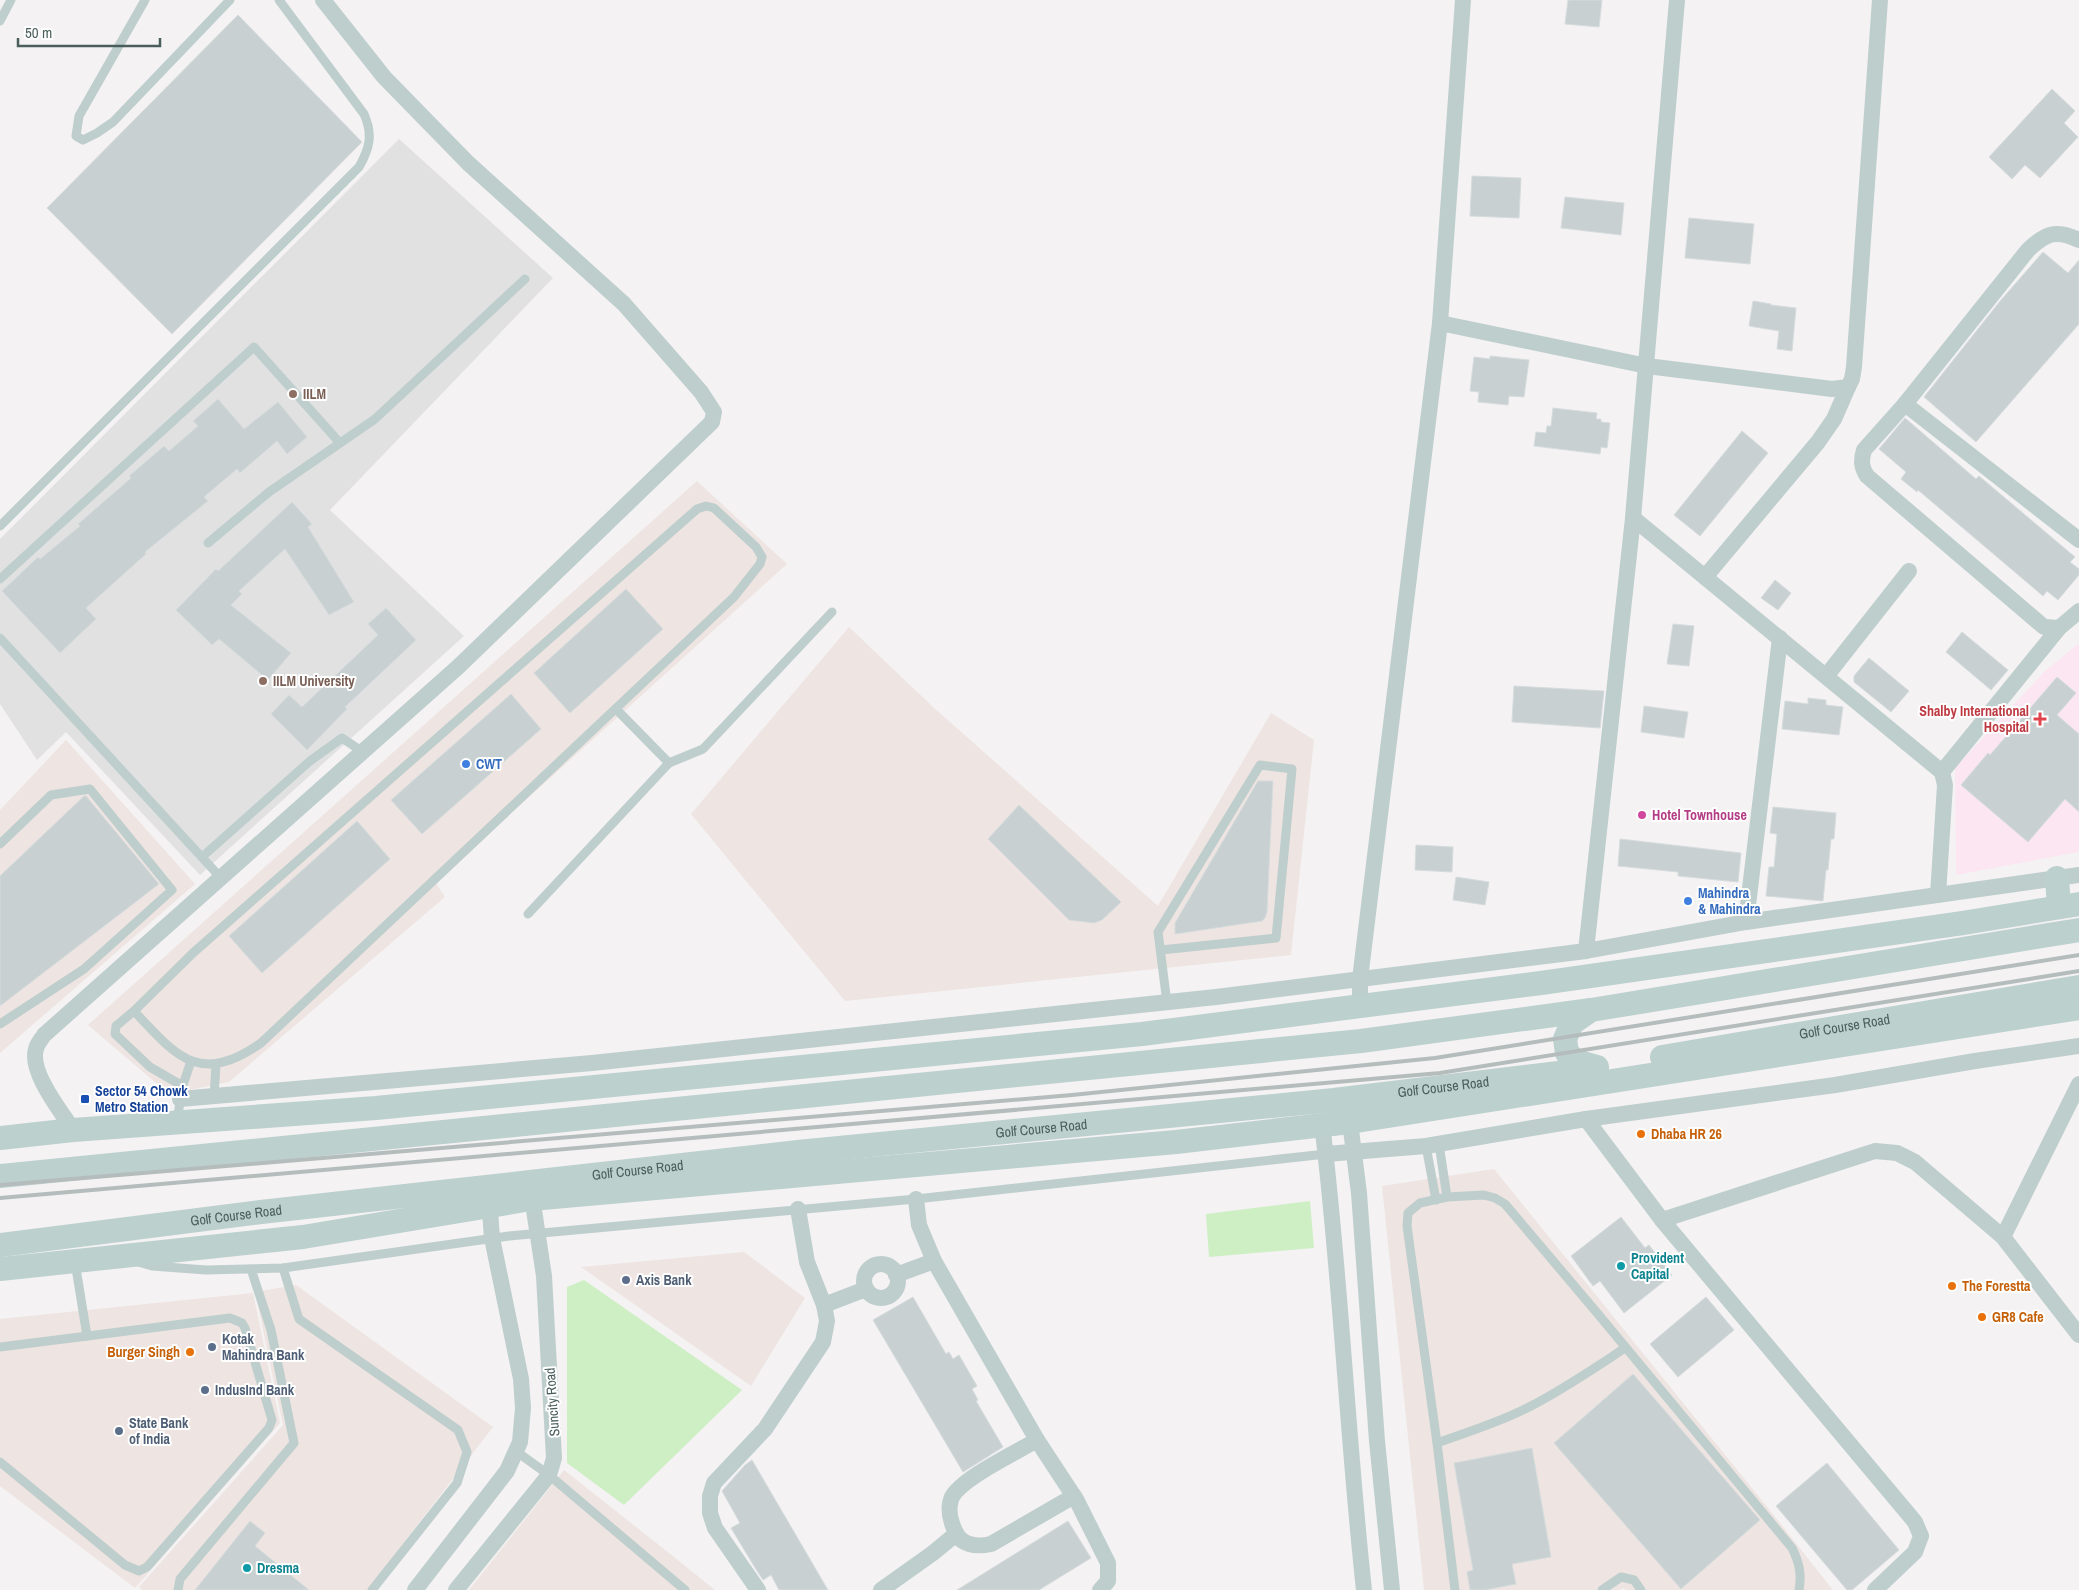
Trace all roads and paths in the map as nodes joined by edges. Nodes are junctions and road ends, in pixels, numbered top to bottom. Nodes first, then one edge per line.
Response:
1 (11, 0) edge
2 (145, 0) edge
3 (230, 0) edge
4 (279, 0) edge
5 (323, 0) edge
6 (1463, 0) edge
7 (1677, 0) edge
8 (1880, 0) edge
9 (0, 21) edge
10 (2079, 240) edge
11 (525, 279) dead end
12 (1440, 323) junction
13 (1647, 366) junction
14 (1848, 387) junction
15 (1905, 404) junction
16 (340, 443) junction
17 (1633, 518) junction
18 (0, 526) edge
19 (2079, 540) edge
20 (208, 544) dead end
21 (1909, 571) dead end
22 (1705, 577) junction
23 (0, 579) edge
24 (2079, 611) edge
25 (832, 612) dead end
26 (2059, 628) junction
27 (0, 638) edge
28 (1780, 638) junction
29 (1827, 676) junction
30 (616, 709) junction
31 (363, 752) junction
32 (669, 763) junction
33 (1942, 772) junction
34 (0, 844) edge
35 (202, 857) junction
36 (2068, 877) edge
37 (221, 878) junction
38 (1938, 895) junction
39 (2069, 905) edge
40 (528, 914) dead end
41 (1746, 922) junction
42 (2079, 930) edge
43 (1161, 950) junction
44 (1586, 951) junction
45 (1360, 979) junction
46 (2079, 987) edge
47 (1166, 1003) junction
48 (1360, 1006) junction
49 (2079, 1008) edge
50 (1591, 1010) junction
51 (134, 1011) junction
52 (0, 1024) edge
53 (1142, 1034) junction
54 (2079, 1046) edge
55 (191, 1061) junction
56 (1144, 1062) junction
57 (216, 1064) junction
58 (1599, 1068) junction
59 (2079, 1084) edge
60 (182, 1094) junction
61 (214, 1097) junction
62 (436, 1103) junction
63 (1175, 1115) junction
64 (1586, 1119) junction
65 (1350, 1122) junction
66 (176, 1123) junction
67 (1322, 1124) junction
68 (73, 1130) junction
69 (0, 1138) edge
70 (385, 1138) junction
71 (1176, 1142) junction
72 (1433, 1145) junction
73 (1355, 1153) junction
74 (1326, 1154) junction
75 (0, 1176) edge
76 (531, 1191) junction
77 (488, 1196) junction
78 (1447, 1197) junction
79 (916, 1199) junction
80 (1436, 1200) junction
81 (798, 1209) junction
82 (1662, 1220) junction
83 (537, 1234) junction
84 (2003, 1237) junction
85 (492, 1238) junction
86 (0, 1245) edge
87 (119, 1256) junction
88 (934, 1261) junction
89 (75, 1262) junction
90 (283, 1268) junction
91 (0, 1269) edge
92 (251, 1269) junction
93 (896, 1275) junction
94 (866, 1289) junction
95 (824, 1305) junction
96 (2079, 1335) edge
97 (87, 1336) junction
98 (0, 1347) edge
99 (1625, 1348) junction
100 (1038, 1440) junction
101 (1377, 1440) junction
102 (1350, 1443) junction
103 (1437, 1443) junction
104 (516, 1452) junction
105 (0, 1462) edge
106 (549, 1475) junction
107 (1074, 1496) junction
108 (956, 1534) junction
109 (1387, 1542) junction
110 (1359, 1546) junction
111 (178, 1590) edge
112 (372, 1590) edge
113 (415, 1590) edge
114 (456, 1590) edge
115 (685, 1590) edge
116 (758, 1590) edge
117 (882, 1590) edge
118 (1100, 1590) edge
119 (1364, 1590) edge
120 (1392, 1590) edge
121 (1455, 1590) edge
122 (1602, 1590) edge
123 (1641, 1590) edge
124 (1799, 1590) edge
125 (1875, 1590) edge

1 - 9 lane
2 - 3 lane
4 - 18 lane
5 - 31 street
6 - 12 street
7 - 13 street
8 - 14 street
10 - 15 street
11 - 16 lane
12 - 13 street
12 - 45 street
13 - 14 street
13 - 17 street
14 - 22 street
15 - 19 street
15 - 26 street
16 - 20 lane
16 - 23 lane
17 - 22 street
17 - 44 street
21 - 29 street
22 - 28 street
24 - 26 street
25 - 32 lane
26 - 33 street
27 - 35 lane
28 - 29 street
28 - 41 street
29 - 33 street
30 - 32 lane
30 - 51 lane
30 - 57 lane
31 - 35 lane
31 - 37 street
32 - 40 lane
33 - 38 street
34 - 52 lane
35 - 37 lane
36 - 38 street
36 - 39 main road
37 - 68 street
38 - 41 street
39 - 48 main road
41 - 44 street
42 - 50 main road
43 - 43 lane
43 - 47 lane
44 - 45 street
45 - 47 street
45 - 48 street
46 - 58 main road, Golf Course Road
47 - 61 street
48 - 53 main road
49 - 65 main road
50 - 56 main road
50 - 58 main road
51 - 55 lane
51 - 60 lane
53 - 56 main road
53 - 62 main road
54 - 64 street
55 - 57 lane
55 - 60 lane
56 - 70 main road
57 - 61 lane
58 - 63 main road, Golf Course Road
59 - 84 street
60 - 61 street
60 - 66 lane
62 - 66 main road
62 - 70 main road
63 - 71 main road
63 - 76 main road, Golf Course Road
64 - 72 street
64 - 82 street
65 - 67 main road
65 - 73 street
66 - 68 main road
67 - 71 main road
67 - 74 street
68 - 69 main road
70 - 75 main road
71 - 76 main road
72 - 73 street
72 - 78 lane
72 - 80 lane
73 - 74 street
73 - 101 street
74 - 79 lane
74 - 102 street
76 - 77 main road, Golf Course Road
76 - 83 street, Suncity Road
77 - 85 street, Suncity Road
77 - 86 main road, Golf Course Road
77 - 87 main road
78 - 80 lane
78 - 99 lane
79 - 81 lane
79 - 88 street
80 - 103 lane
81 - 83 lane
81 - 95 street
82 - 84 street
82 - 125 street
83 - 85 lane
83 - 106 street, Suncity Road
84 - 96 street
85 - 90 lane
85 - 104 street, Suncity Road
87 - 89 main road
87 - 92 lane
88 - 93 street
88 - 100 street
89 - 91 main road
89 - 97 lane
90 - 92 lane
90 - 112 lane
92 - 111 lane
93 - 94 street
93 - 94 street
94 - 95 street
95 - 116 street
97 - 98 lane
97 - 105 lane
99 - 103 lane
99 - 124 lane
100 - 107 street
100 - 108 street
101 - 102 street
101 - 109 street
102 - 110 street
103 - 121 lane
104 - 106 lane
104 - 113 street, Suncity Road
106 - 114 street, Suncity Road
106 - 115 lane
107 - 108 street
107 - 118 street
108 - 117 street
109 - 110 street
109 - 120 street
110 - 119 street
122 - 123 lane

